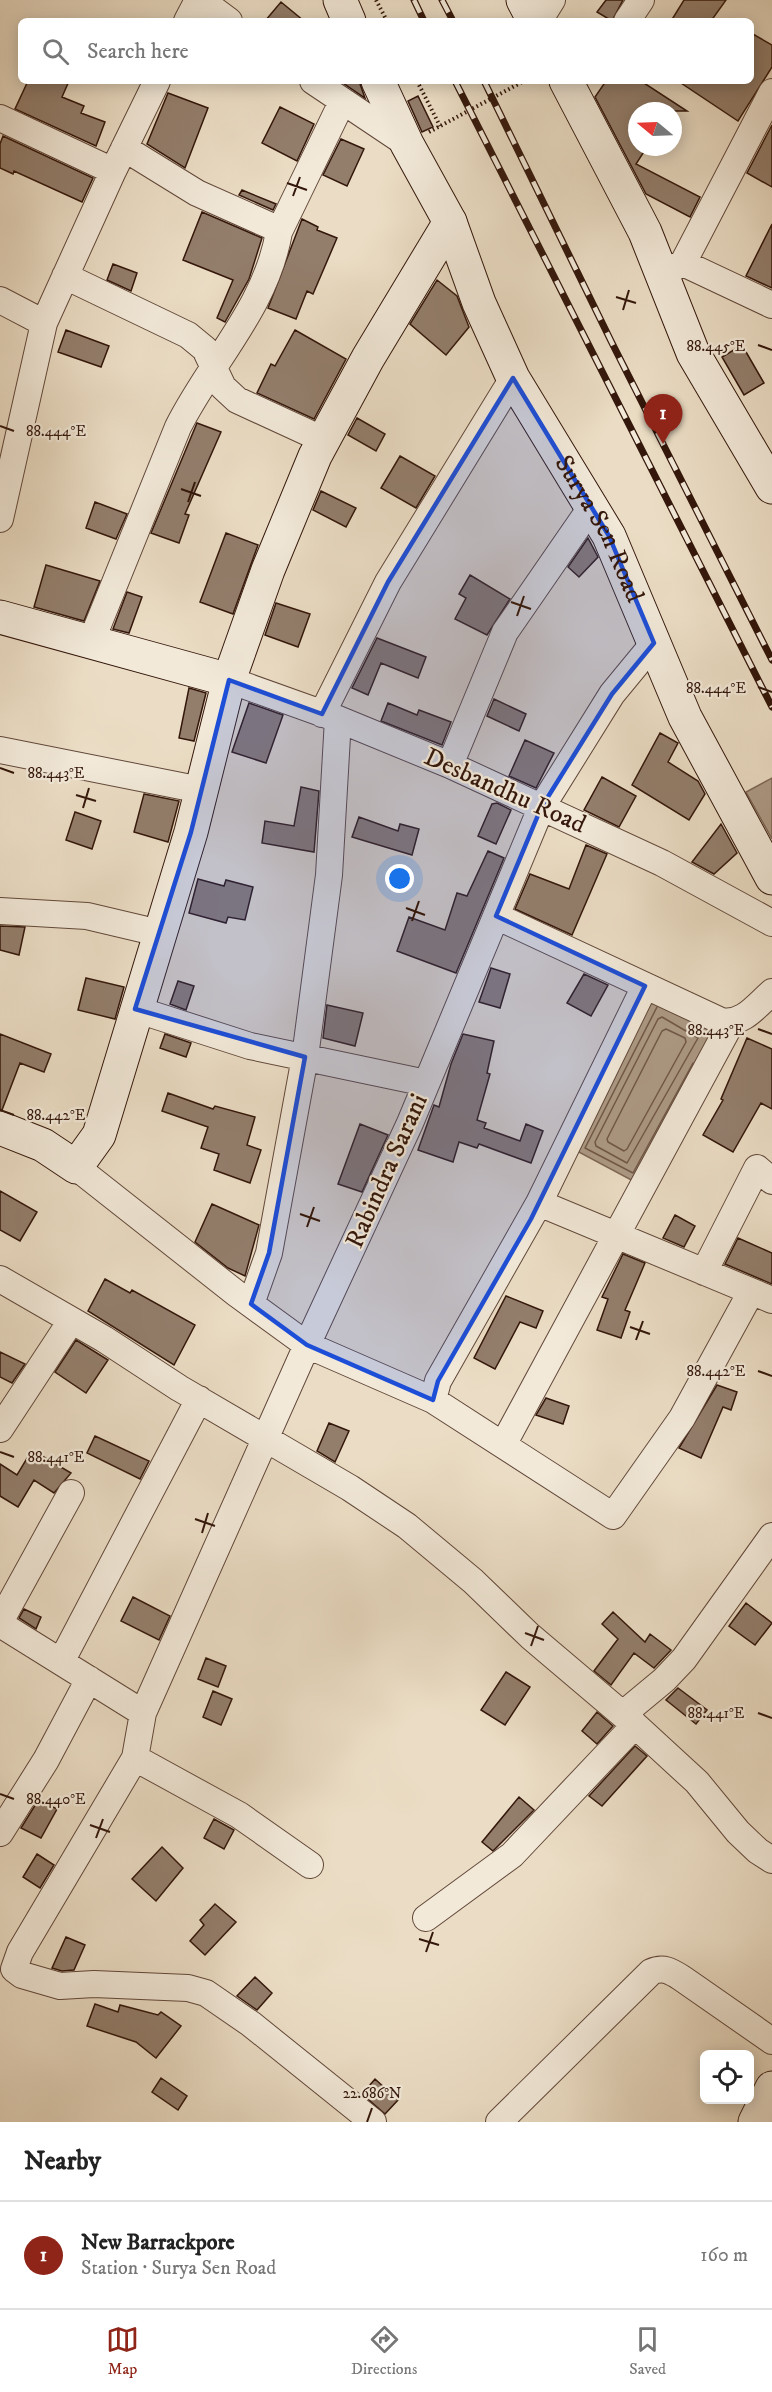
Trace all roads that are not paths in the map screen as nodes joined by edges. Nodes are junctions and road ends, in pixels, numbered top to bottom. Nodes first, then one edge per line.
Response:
1 (199, 0) edge
2 (339, 0) edge
3 (523, 0) edge
4 (552, 0) edge
5 (641, 0) edge
6 (190, 18) edge
7 (225, 18) edge
8 (348, 18) edge
9 (532, 18) edge
10 (541, 18) edge
11 (629, 18) edge
12 (156, 84) edge
13 (317, 84) edge
14 (379, 84) edge
15 (576, 87) edge
16 (772, 92) edge
17 (342, 102) junction
18 (0, 118) edge
19 (407, 144) junction
20 (124, 148) junction
21 (113, 171) junction
22 (450, 222) junction
23 (279, 232) junction
24 (673, 268) junction
25 (65, 276) junction
26 (0, 300) edge
27 (772, 305) edge
28 (44, 323) junction
29 (215, 368) junction
30 (513, 378) junction
31 (324, 440) junction
32 (772, 487) edge
33 (592, 506) junction
34 (0, 510) edge
35 (0, 617) edge
36 (91, 642) junction
37 (654, 643) junction
38 (229, 680) junction
39 (330, 716) junction
40 (0, 750) edge
41 (450, 765) junction
42 (201, 790) junction
43 (541, 808) junction
44 (772, 878) edge
45 (0, 911) edge
46 (496, 916) junction
47 (772, 923) edge
48 (159, 933) junction
49 (645, 986) junction
50 (772, 992) edge
51 (135, 1009) junction
52 (731, 1023) junction
53 (304, 1057) junction
54 (426, 1083) junction
55 (0, 1128) edge
56 (76, 1167) junction
57 (772, 1180) edge
58 (539, 1203) junction
59 (618, 1236) junction
60 (704, 1272) junction
61 (0, 1279) edge
62 (761, 1296) edge
63 (251, 1304) junction
64 (71, 1321) junction
65 (307, 1345) junction
66 (199, 1400) junction
67 (433, 1400) junction
68 (0, 1429) edge
69 (267, 1438) junction
70 (503, 1444) junction
71 (71, 1492) dead end
72 (772, 1536) edge
73 (0, 1623) edge
74 (61, 1662) junction
75 (88, 1679) junction
76 (143, 1713) junction
77 (629, 1719) junction
78 (135, 1758) junction
79 (0, 1833) edge
80 (772, 1860) edge
81 (310, 1865) dead end
82 (426, 1918) dead end
83 (772, 2041) edge
84 (772, 2088) edge
85 (373, 2122) edge
86 (498, 2122) edge
87 (755, 2122) edge

1 - 6 street
1 - 7 street
2 - 8 street
3 - 9 street
4 - 10 street
5 - 11 street
12 - 20 street
13 - 17 street
14 - 19 street, Surya Sen Road
15 - 24 street
16 - 24 street
17 - 19 street
17 - 23 street
18 - 21 street
19 - 22 street, Surya Sen Road
20 - 21 street
20 - 23 street
21 - 25 street
22 - 30 street, Surya Sen Road
22 - 31 street
23 - 29 street
24 - 27 street
24 - 32 street
25 - 28 street
25 - 29 street
26 - 28 street
28 - 34 street
29 - 31 street
29 - 36 street
30 - 33 street, Surya Sen Road
30 - 39 street
31 - 38 street
33 - 37 street, Surya Sen Road
33 - 41 street
35 - 36 street
36 - 38 street
37 - 43 street, Rabindra Sarani
37 - 44 street, Surya Sen Road
38 - 39 street, Desbandhu Road
38 - 42 street
39 - 41 street, Desbandhu Road
39 - 53 street
40 - 42 street
41 - 43 street, Desbandhu Road
42 - 48 street
43 - 46 street, Rabindra Sarani
43 - 47 street, Desbandhu Road
45 - 48 street
46 - 49 street
46 - 54 street, Rabindra Sarani
48 - 51 street
49 - 52 street
49 - 58 street
50 - 52 street
51 - 53 street
51 - 56 street
52 - 59 street
53 - 54 street
53 - 63 street
54 - 65 street, Rabindra Sarani
55 - 56 street
56 - 63 street
57 - 60 street
58 - 59 street
58 - 67 street
59 - 60 street
59 - 70 street
60 - 62 street
61 - 64 street
62 - 70 street
63 - 65 street
64 - 66 street
64 - 68 street
65 - 67 street
65 - 69 street, Rabindra Sarani
66 - 69 street
66 - 74 street
67 - 70 street
69 - 76 street, Rabindra Sarani
69 - 77 street
71 - 73 street
72 - 77 street
73 - 74 street
74 - 75 street
75 - 76 street
75 - 79 street
76 - 78 street, Rabindra Sarani
77 - 80 street
77 - 82 street
78 - 81 street
78 - 85 street
83 - 86 street
84 - 87 street

